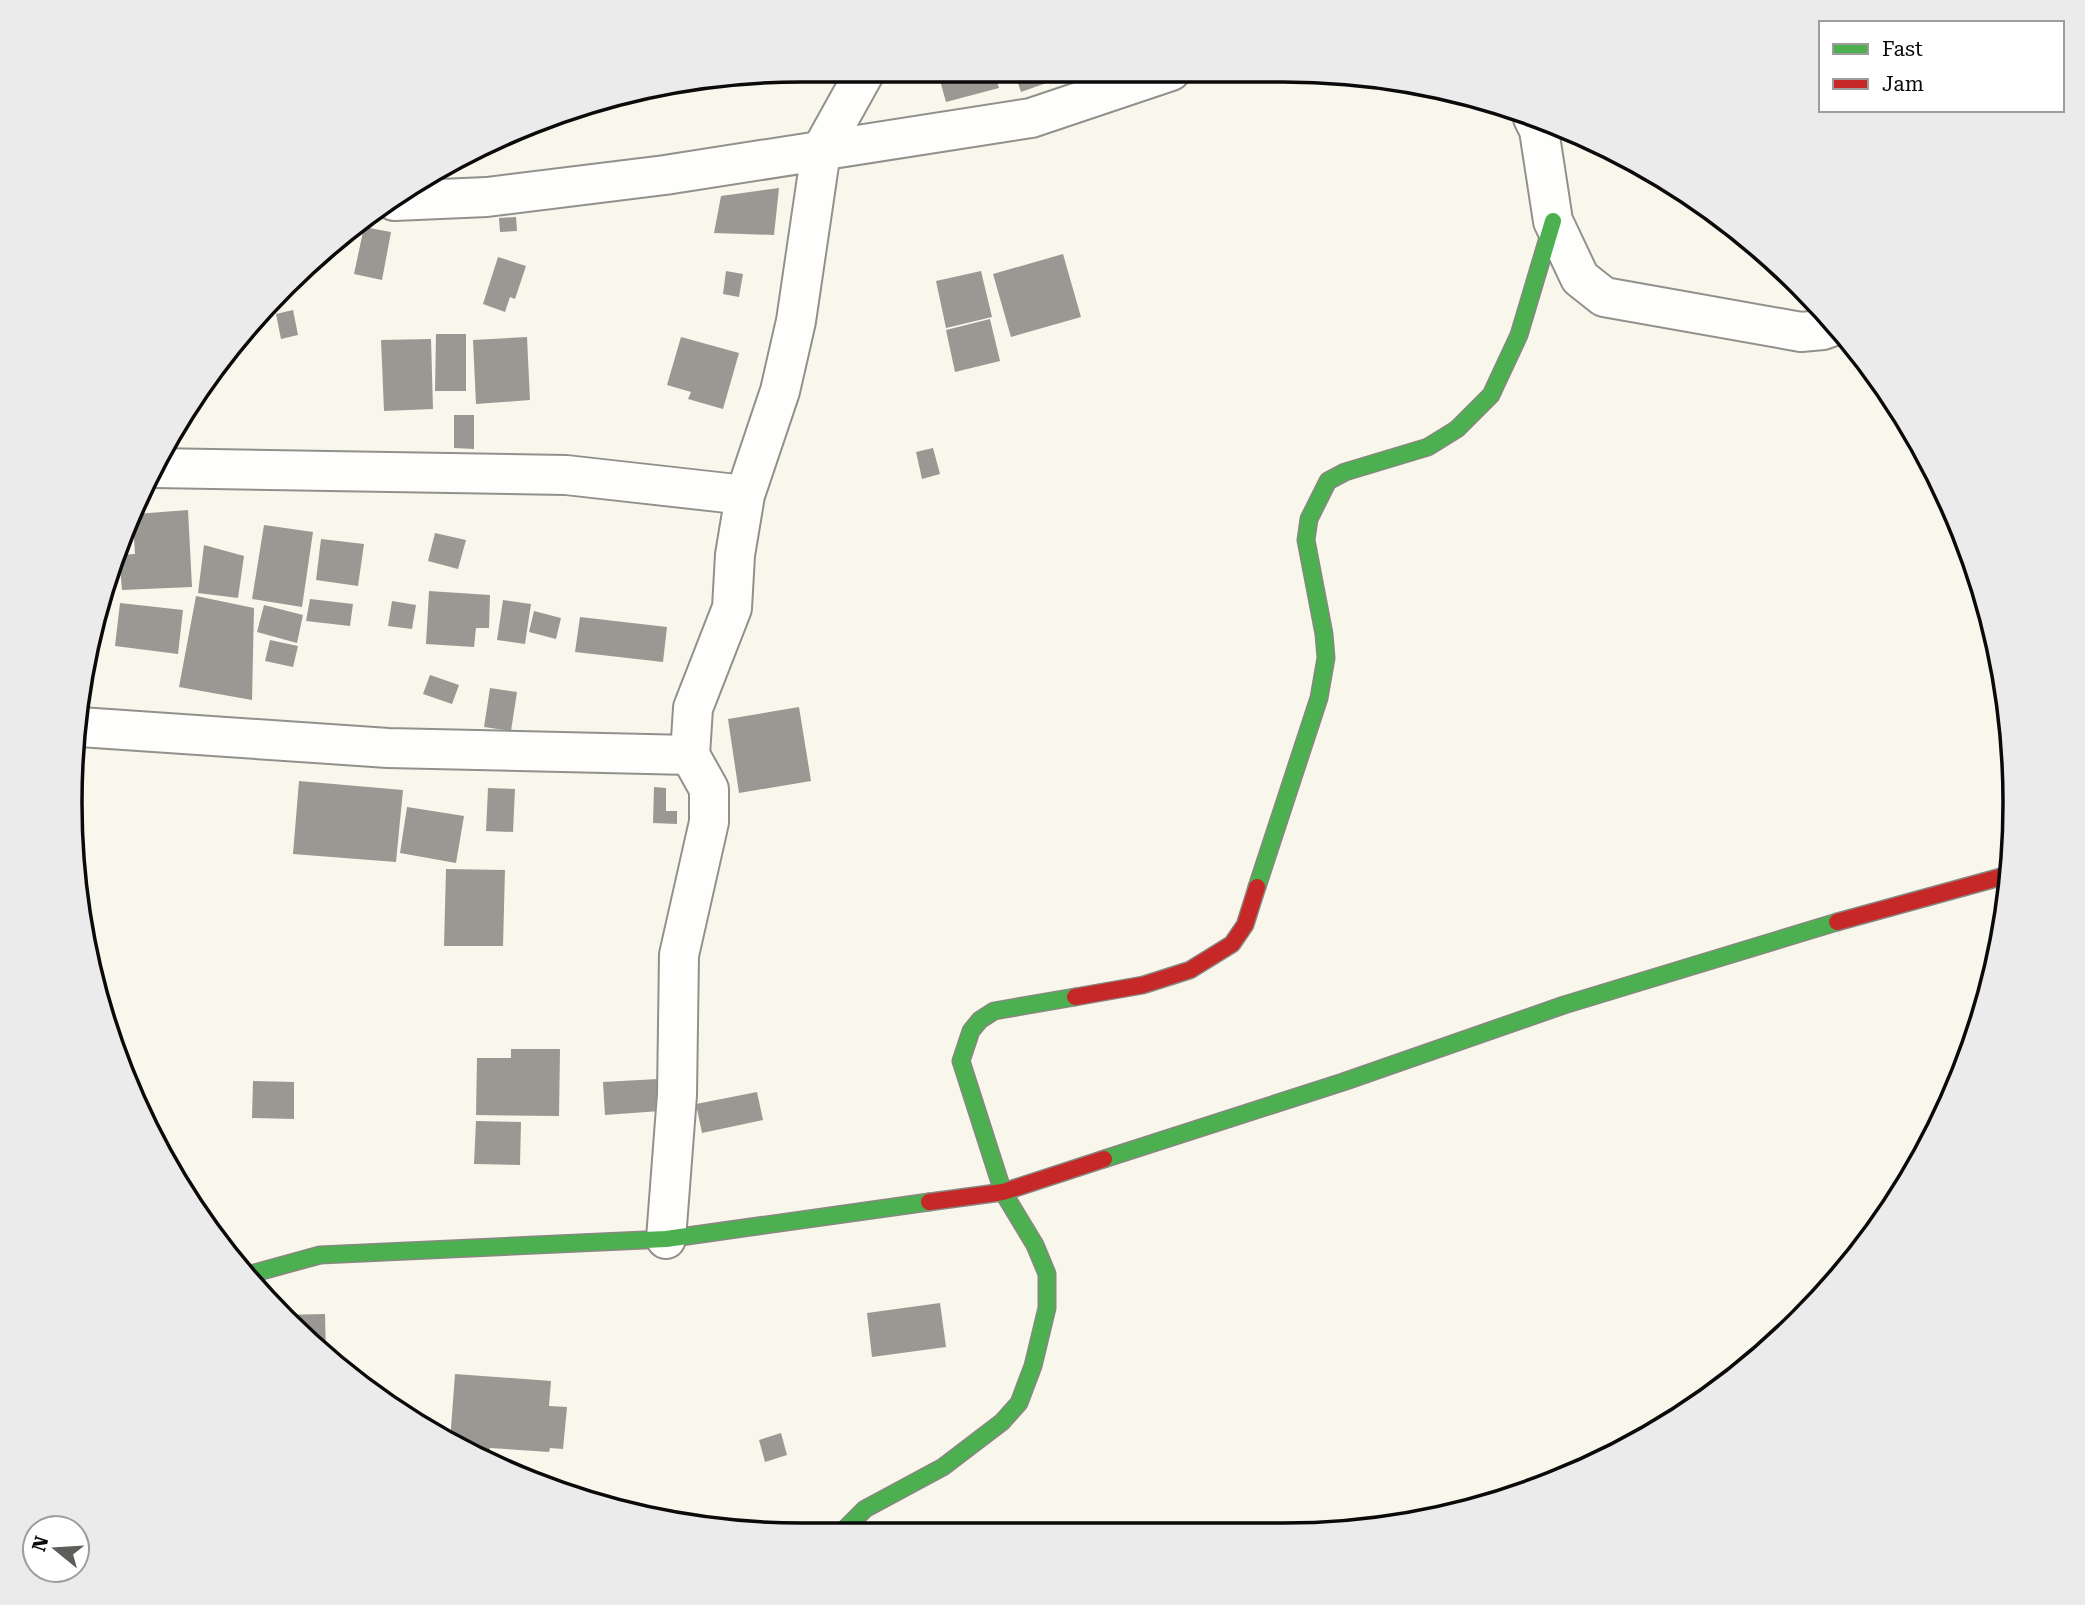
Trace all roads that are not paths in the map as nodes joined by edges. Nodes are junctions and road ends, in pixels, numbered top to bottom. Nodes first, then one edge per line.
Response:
1 (859, 82) edge
2 (1138, 82) edge
3 (1539, 130) edge
4 (821, 151) junction
5 (408, 200) edge
6 (1553, 221) junction
7 (1825, 329) edge
8 (165, 468) edge
9 (745, 495) junction
10 (86, 727) edge
11 (690, 755) junction
12 (1999, 878) edge
13 (1003, 1192) junction
14 (666, 1239) junction
15 (257, 1272) edge
16 (851, 1523) edge

1 - 4 street
2 - 4 street
3 - 6 street
4 - 5 street
4 - 9 street
6 - 7 street
6 - 13 street
8 - 9 street
9 - 11 street
10 - 11 street
11 - 14 street
12 - 13 street
13 - 14 street
13 - 16 street
14 - 15 street

